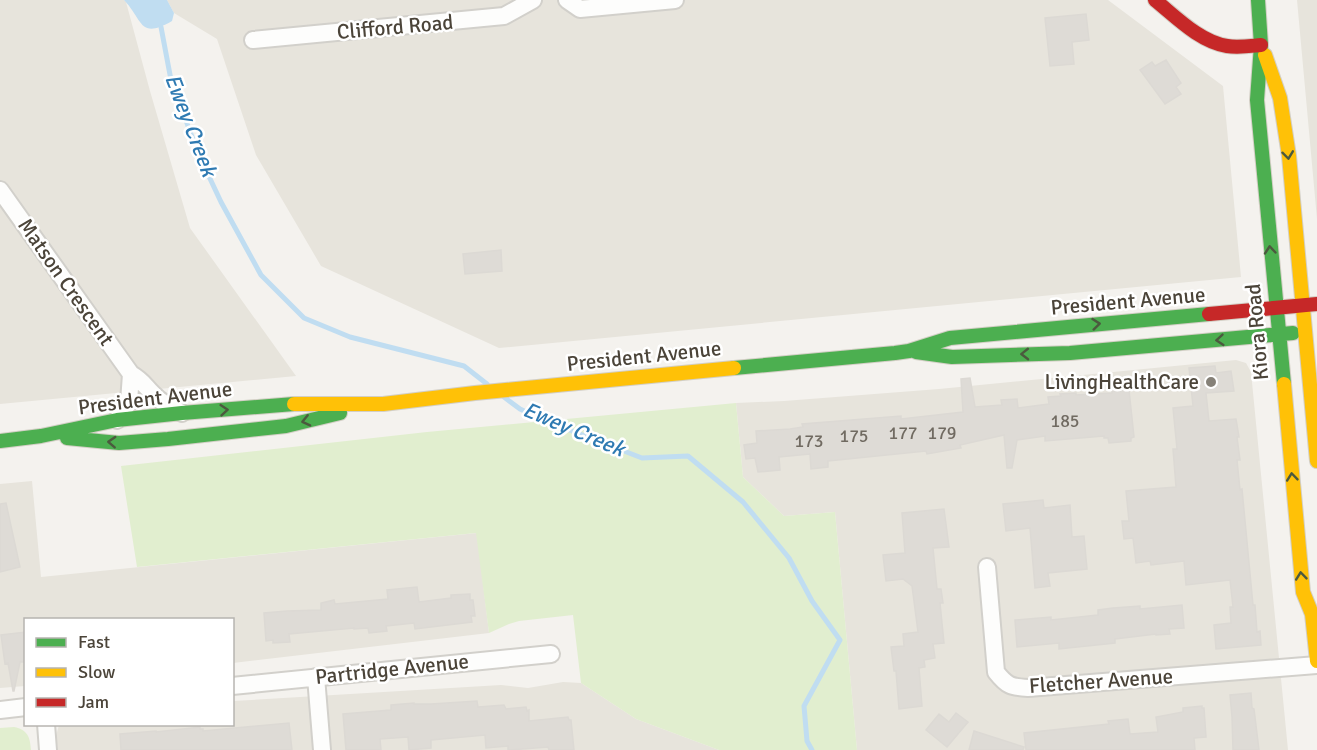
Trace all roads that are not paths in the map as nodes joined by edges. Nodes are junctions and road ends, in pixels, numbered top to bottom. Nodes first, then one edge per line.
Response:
1 (533, 0) edge
2 (567, 0) edge
3 (675, 0) edge
4 (1155, 0) edge
5 (1258, 0) edge
6 (253, 40) dead end
7 (1262, 45) junction
8 (0, 190) edge
9 (1317, 304) edge
10 (1302, 305) junction
11 (1275, 308) junction
12 (1311, 332) edge
13 (1278, 335) junction
14 (909, 351) junction
15 (131, 374) junction
16 (383, 404) junction
17 (182, 413) junction
18 (117, 420) junction
19 (41, 436) junction
20 (0, 441) edge
21 (1317, 461) edge
22 (987, 567) dead end
23 (1315, 610) edge
24 (551, 654) dead end
25 (1317, 663) edge
26 (316, 677) junction
27 (234, 686) edge
28 (24, 707) edge
29 (0, 710) edge
30 (45, 726) edge
31 (48, 750) edge
32 (322, 750) edge

1 - 6 street, Clifford Road
2 - 3 street
4 - 7 main road
5 - 7 main road, Kiora Road
7 -> 10 main road, Kiora Road
11 -> 7 main road, Kiora Road
8 - 15 street, Matson Crescent
9 - 10 main road, President Avenue
10 - 11 main road, President Avenue
10 - 12 main road, Kiora Road
11 - 13 main road, Kiora Road
14 -> 11 main road, President Avenue
12 - 13 main road, President Avenue
12 - 21 main road, Kiora Road
13 -> 14 main road, President Avenue
23 -> 13 main road, Kiora Road
14 - 16 main road, President Avenue
15 - 17 street, Matson Crescent
15 - 18 street
17 -> 16 main road, President Avenue
16 -> 19 main road, President Avenue
17 - 18 main road, President Avenue
18 - 19 main road, President Avenue
19 - 20 main road, President Avenue
22 - 25 street, Fletcher Avenue
23 - 25 main road, Kiora Road
24 - 26 street, Partridge Avenue
26 - 27 street, Partridge Avenue
26 - 32 street
28 - 29 street
30 - 31 street

